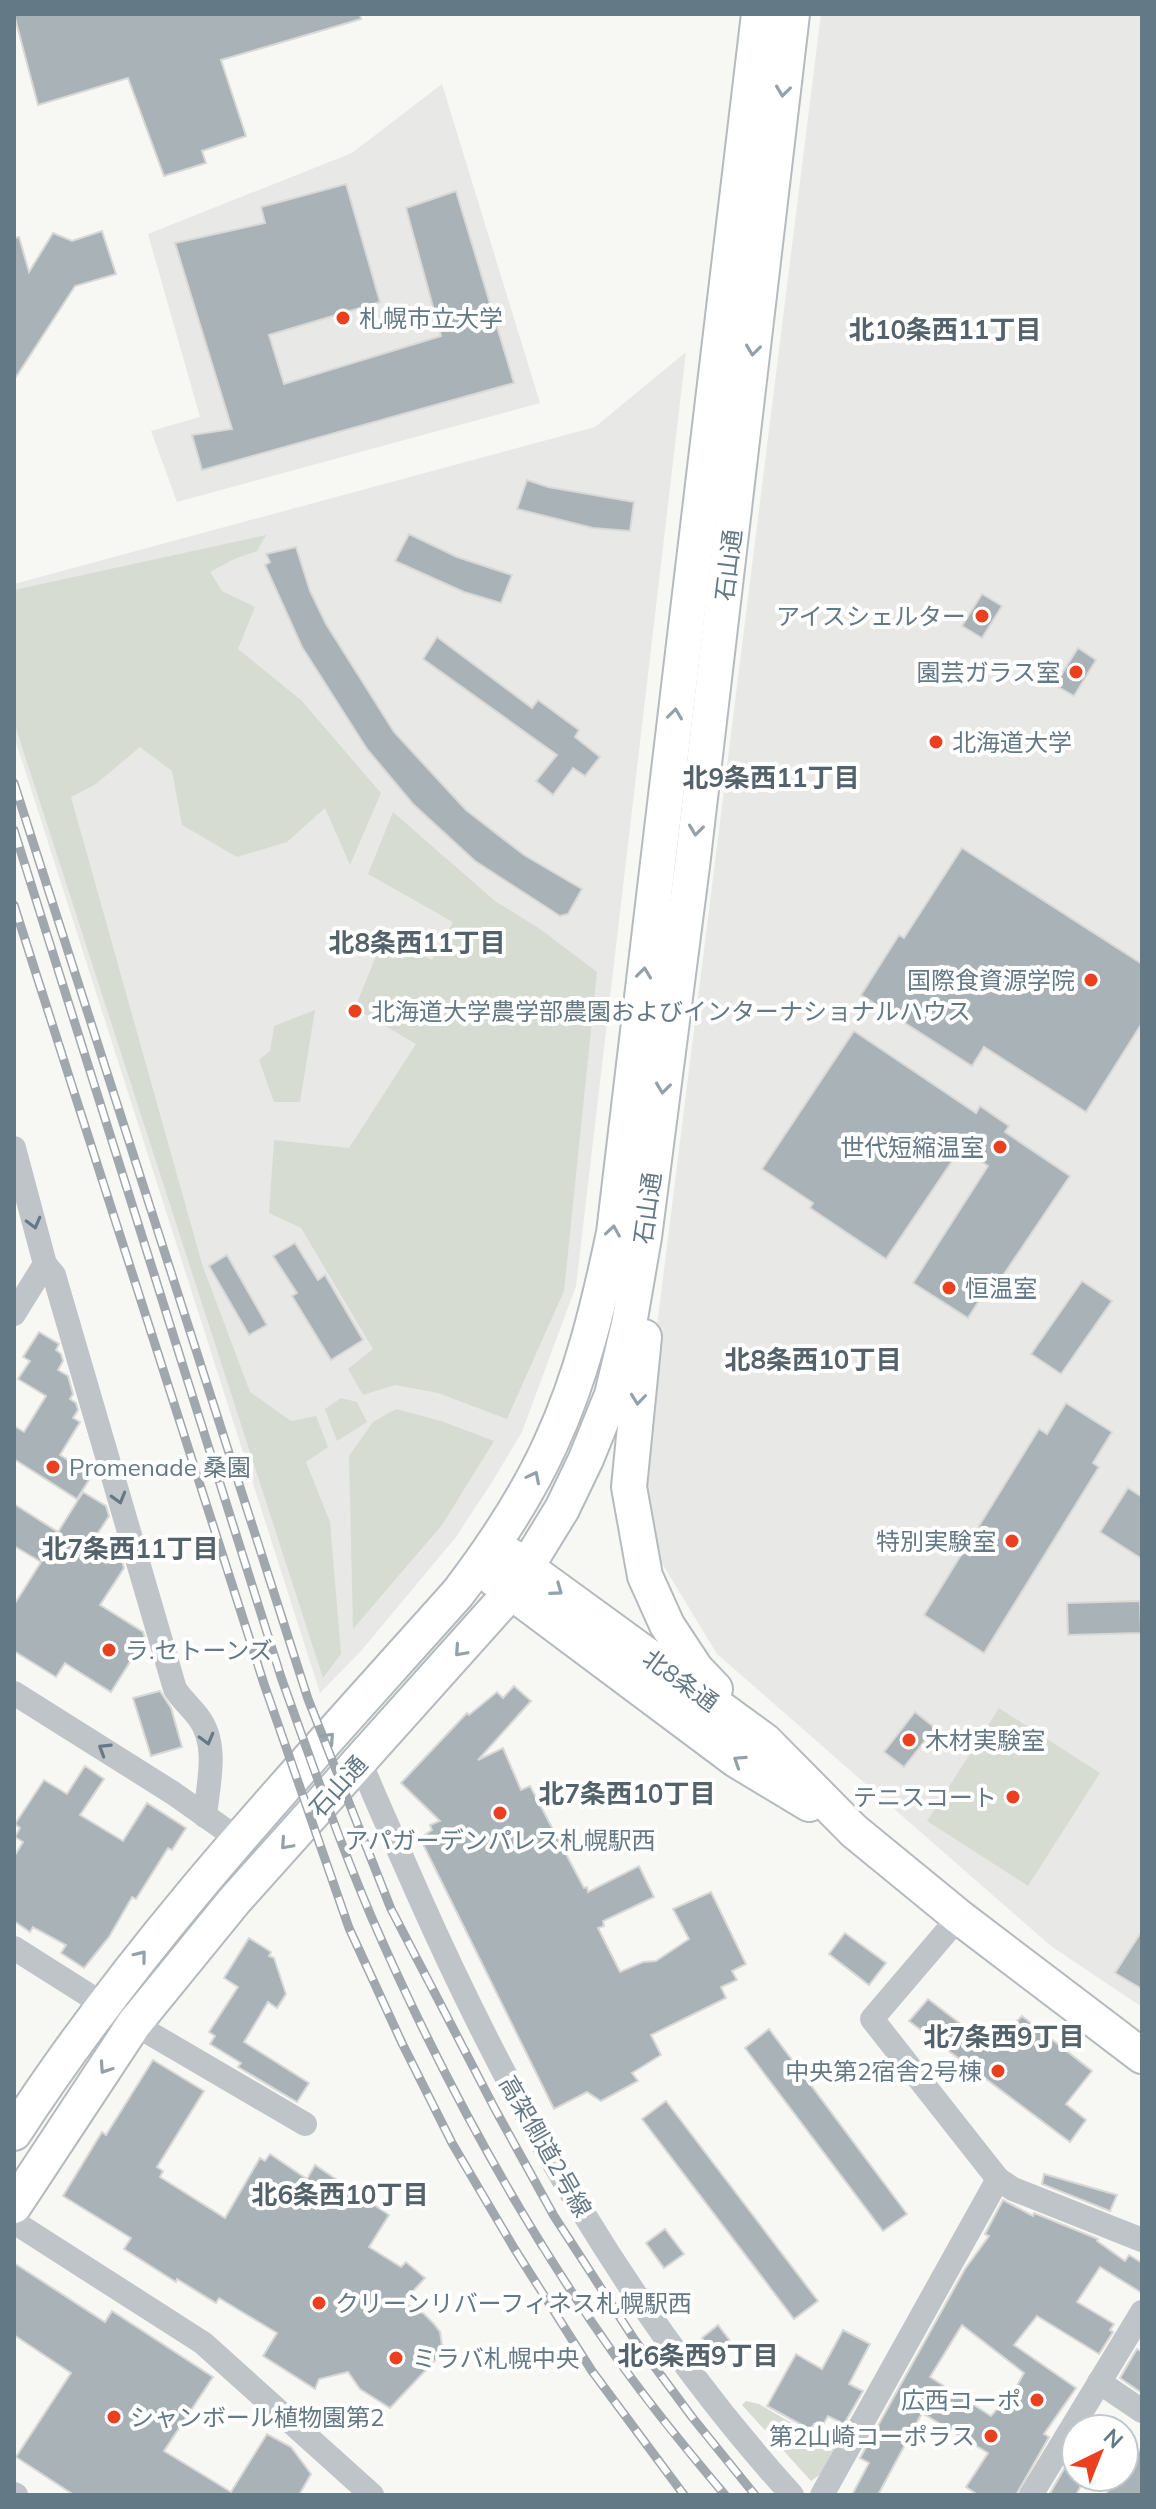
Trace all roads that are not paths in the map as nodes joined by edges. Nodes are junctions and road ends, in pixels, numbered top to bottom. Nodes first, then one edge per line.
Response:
1 (759, 14) edge
2 (792, 14) edge
3 (14, 1148) edge
4 (644, 1237) junction
5 (45, 1264) junction
6 (14, 1314) edge
7 (486, 1556) junction
8 (519, 1580) junction
9 (14, 1693) edge
10 (765, 1741) junction
11 (360, 1761) junction
12 (205, 1816) junction
13 (854, 1831) junction
14 (238, 1839) junction
15 (959, 1917) junction
16 (14, 1948) edge
17 (103, 2004) junction
18 (134, 2024) junction
19 (1142, 2056) edge
20 (305, 2124) dead end
21 (14, 2133) edge
22 (998, 2179) junction
23 (14, 2206) edge
24 (14, 2222) edge
25 (1142, 2240) edge
26 (1142, 2312) edge
27 (1099, 2382) junction
28 (1142, 2411) edge
29 (372, 2495) edge
30 (792, 2495) edge
31 (822, 2495) edge
32 (1031, 2495) edge

7 -> 1 main road, 石山通
2 -> 4 main road, 石山通
3 -> 5 street
4 - 8 main road, 石山通
4 -> 10 main road
5 - 6 street
5 -> 12 street
7 - 8 main road, 北8条通
14 -> 7 main road, 石山通
8 -> 10 main road, 北8条通
8 -> 11 main road, 石山通
13 -> 8 main road, 北8条通
12 -> 9 street
10 - 13 main road, 北8条通
11 -> 18 main road, 石山通
11 - 30 street, 高架側道2号線
12 - 14 street
13 - 15 main road, 北8条通
17 -> 14 main road, 石山通
15 - 19 main road, 北8条通
15 - 22 street
16 - 17 street
17 - 18 street
17 - 21 main road, 石山通
18 - 20 street
18 -> 23 main road, 石山通
22 - 25 street
22 - 31 street
24 - 29 street
26 - 27 street
27 - 28 street
27 - 32 street

